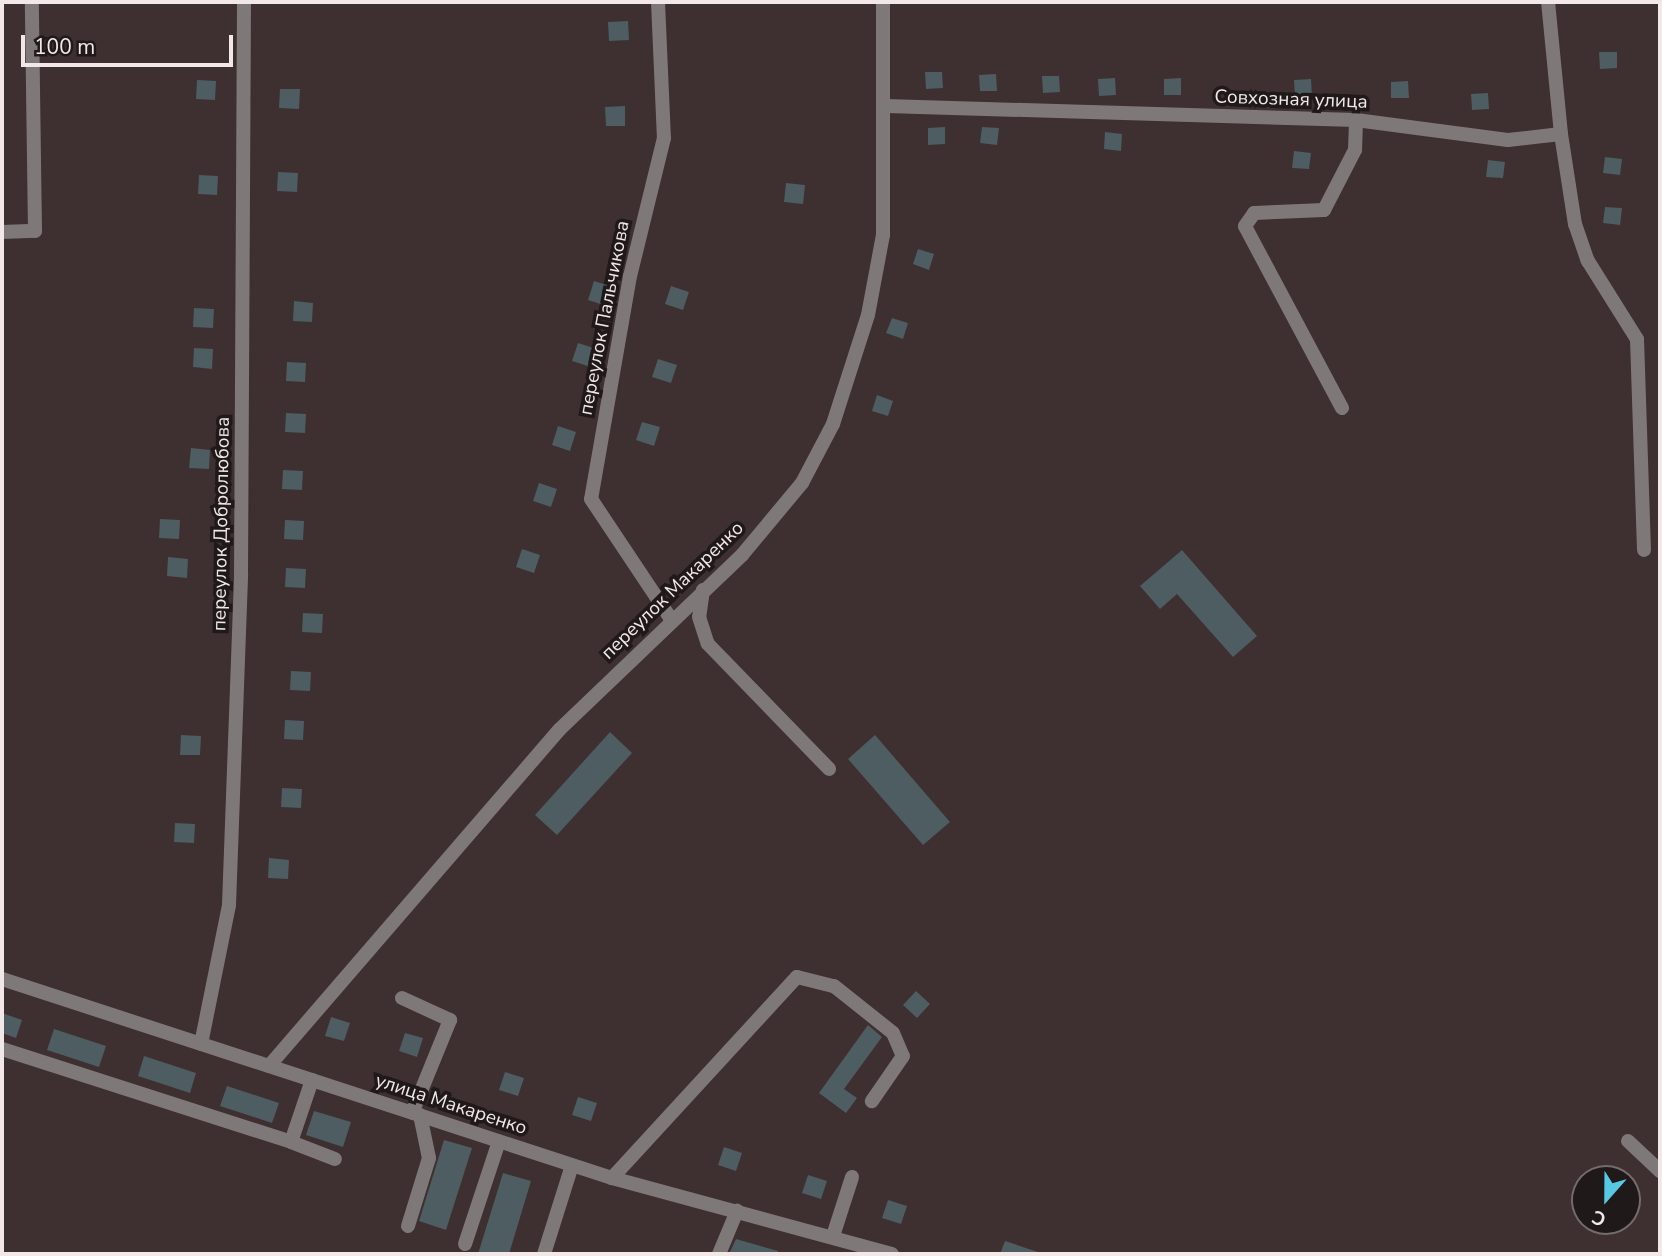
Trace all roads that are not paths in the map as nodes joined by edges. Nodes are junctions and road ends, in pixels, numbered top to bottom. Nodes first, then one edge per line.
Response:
1 (32, 2) edge
2 (244, 2) edge
3 (658, 2) edge
4 (883, 2) edge
5 (1548, 2) edge
6 (886, 106) junction
7 (1356, 120) junction
8 (1561, 134) junction
9 (2, 232) edge
10 (1342, 408) dead end
11 (1644, 550) dead end
12 (703, 590) junction
13 (671, 619) junction
14 (829, 769) dead end
15 (2, 979) edge
16 (401, 998) dead end
17 (201, 1044) junction
18 (2, 1049) edge
19 (269, 1066) junction
20 (312, 1080) junction
21 (872, 1101) dead end
22 (416, 1114) junction
23 (499, 1141) junction
24 (1628, 1141) dead end
25 (291, 1142) junction
26 (335, 1159) dead end
27 (572, 1165) junction
28 (1660, 1171) edge
29 (852, 1177) dead end
30 (612, 1178) junction
31 (737, 1211) junction
32 (408, 1226) dead end
33 (833, 1236) junction
34 (466, 1244) dead end
35 (868, 1251) edge
36 (544, 1254) edge
37 (719, 1254) edge
38 (892, 1254) edge

1 - 9 street
2 - 17 street, переулок Добролюбова
3 - 13 street, переулок Пальчикова
4 - 6 street, переулок Макаренко
5 - 8 street
6 - 7 street, Совхозная улица
6 - 12 street, переулок Макаренко
7 - 8 street, Совхозная улица
7 - 10 street
8 - 11 street
12 - 13 street, переулок Макаренко
12 - 14 street
13 - 19 street, переулок Макаренко
15 - 17 street, улица Макаренко
16 - 22 street
17 - 19 street, улица Макаренко
18 - 25 street
19 - 20 street, улица Макаренко
20 - 22 street, улица Макаренко
20 - 25 street
21 - 30 street
22 - 23 street, улица Макаренко
22 - 32 street
23 - 27 street, улица Макаренко
23 - 34 street
24 - 28 street
25 - 26 street
27 - 30 street, улица Макаренко
27 - 36 street
29 - 33 street
30 - 31 street, улица Макаренко
31 - 33 street, улица Макаренко
31 - 37 street
33 - 35 street, улица Макаренко
35 - 38 street, улица Макаренко

